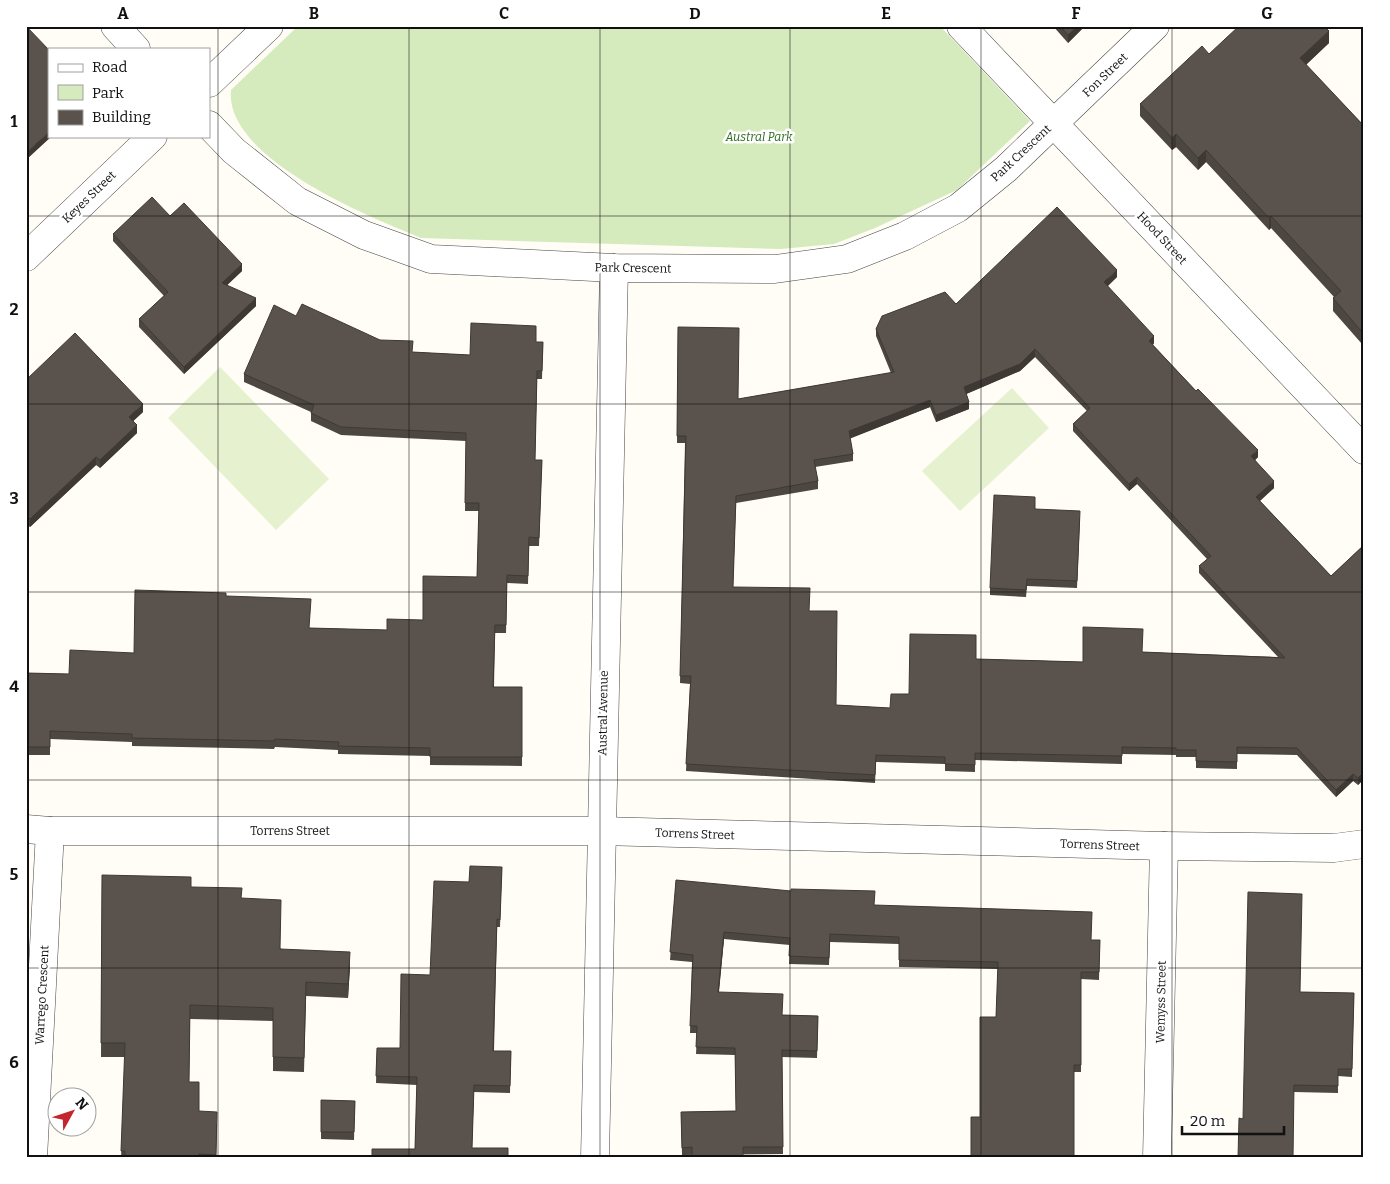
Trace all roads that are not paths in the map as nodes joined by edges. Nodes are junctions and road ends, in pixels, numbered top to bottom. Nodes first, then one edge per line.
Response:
1 (115, 26) edge
2 (269, 26) edge
3 (961, 26) edge
4 (1155, 26) edge
5 (135, 48) edge
6 (210, 82) edge
7 (1054, 123) junction
8 (210, 127) edge
9 (151, 138) edge
10 (26, 257) edge
11 (614, 268) junction
12 (1364, 450) edge
13 (38, 830) edge
14 (600, 831) junction
15 (1364, 844) edge
16 (1164, 846) junction
17 (33, 1158) edge
18 (595, 1158) edge
19 (1157, 1158) edge

1 - 5 street
2 - 6 street
3 - 7 street, Hood Street
4 - 7 street, Fon Street
7 - 11 street, Park Crescent
7 - 12 street, Hood Street
8 - 11 street, Park Crescent
9 - 10 street, Keyes Street
11 - 14 street, Austral Avenue
13 - 14 street, Torrens Street
13 - 17 street, Warrego Crescent
14 - 16 street, Torrens Street
14 - 18 street, Austral Avenue
15 - 16 street, Torrens Street
16 - 19 street, Wemyss Street

